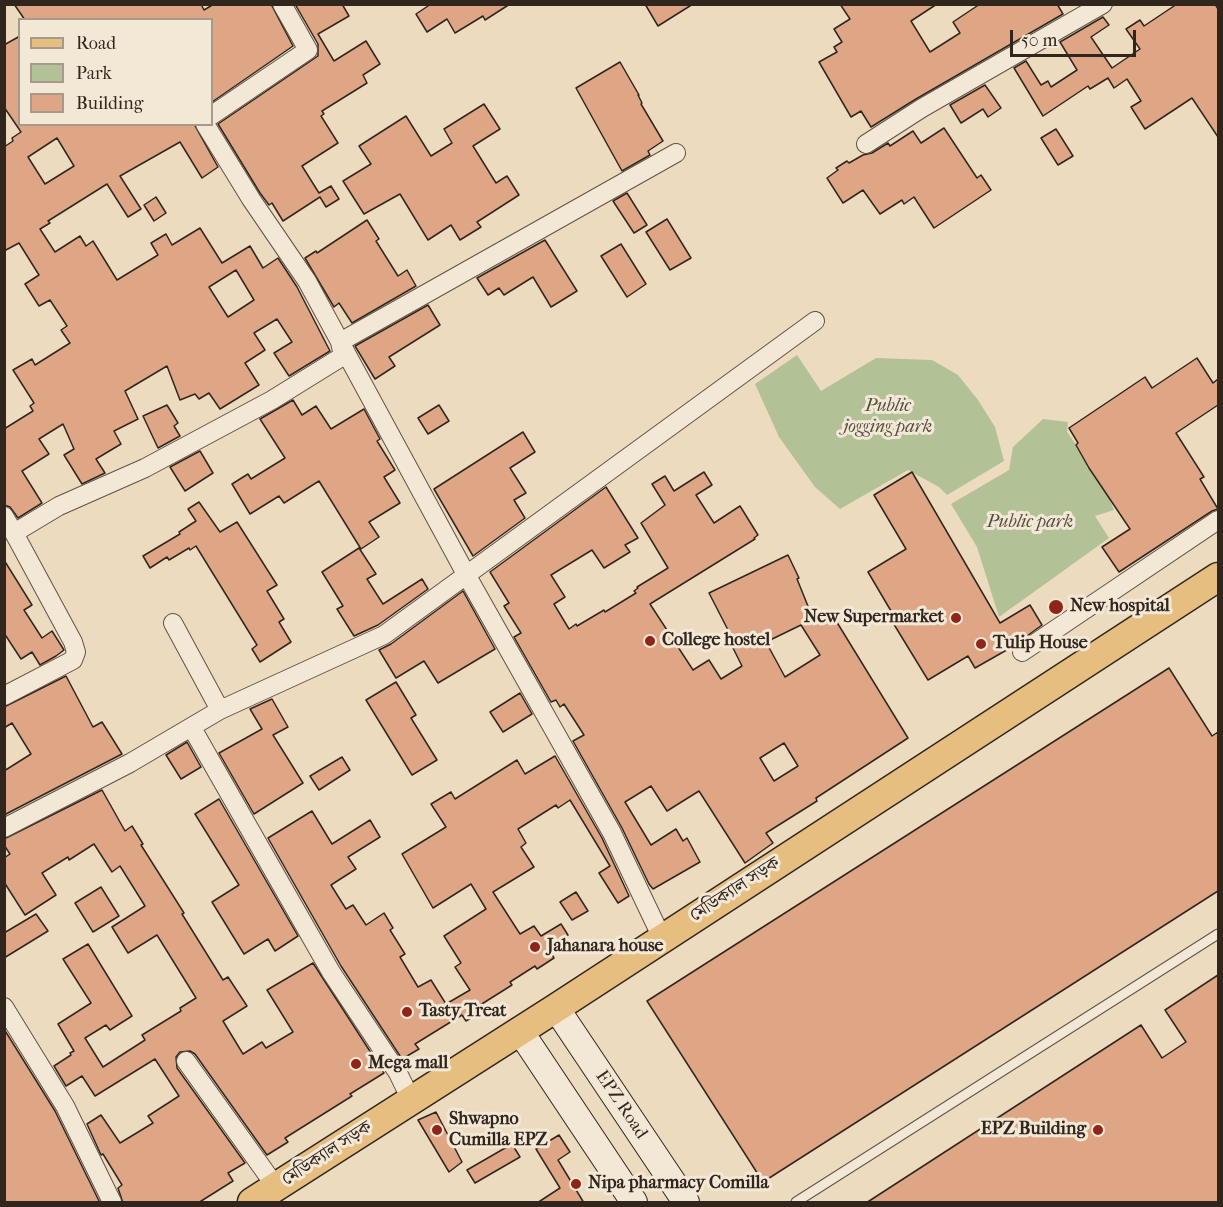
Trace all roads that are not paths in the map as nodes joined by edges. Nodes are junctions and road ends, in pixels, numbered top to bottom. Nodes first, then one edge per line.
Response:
1 (282, 4) edge
2 (1103, 4) edge
3 (213, 113) edge
4 (206, 126) edge
5 (866, 144) dead end
6 (676, 153) dead end
7 (815, 321) dead end
8 (340, 342) junction
9 (4, 516) edge
10 (1218, 520) edge
11 (14, 533) junction
12 (467, 576) junction
13 (1218, 577) edge
14 (173, 623) dead end
15 (1022, 652) dead end
16 (4, 696) edge
17 (220, 710) junction
18 (192, 728) junction
19 (4, 828) edge
20 (1218, 934) edge
21 (662, 938) junction
22 (4, 1007) edge
23 (556, 1008) junction
24 (520, 1031) junction
25 (186, 1061) dead end
26 (411, 1100) junction
27 (276, 1187) junction
28 (112, 1203) edge
29 (252, 1203) edge
30 (634, 1203) edge
31 (686, 1203) edge
32 (796, 1203) edge

1 - 3 street
2 - 5 street
4 - 8 street
6 - 8 street
7 - 12 street
8 - 11 street
8 - 12 street
9 - 11 street
10 - 15 street
11 - 16 street
12 - 17 street
12 - 21 street
13 - 21 main road, মেডিক্যাল সড়ক
14 - 17 street
17 - 18 street
18 - 19 street
18 - 26 street
20 - 32 lane
21 - 23 main road, মেডিক্যাল সড়ক
22 - 28 street
23 - 24 main road, মেডিক্যাল সড়ক
23 - 31 main road, EPZ Road
24 - 26 main road, মেডিক্যাল সড়ক
24 - 30 main road
25 - 27 street
26 - 27 main road, মেডিক্যাল সড়ক
27 - 29 main road, মেডিক্যাল সড়ক

